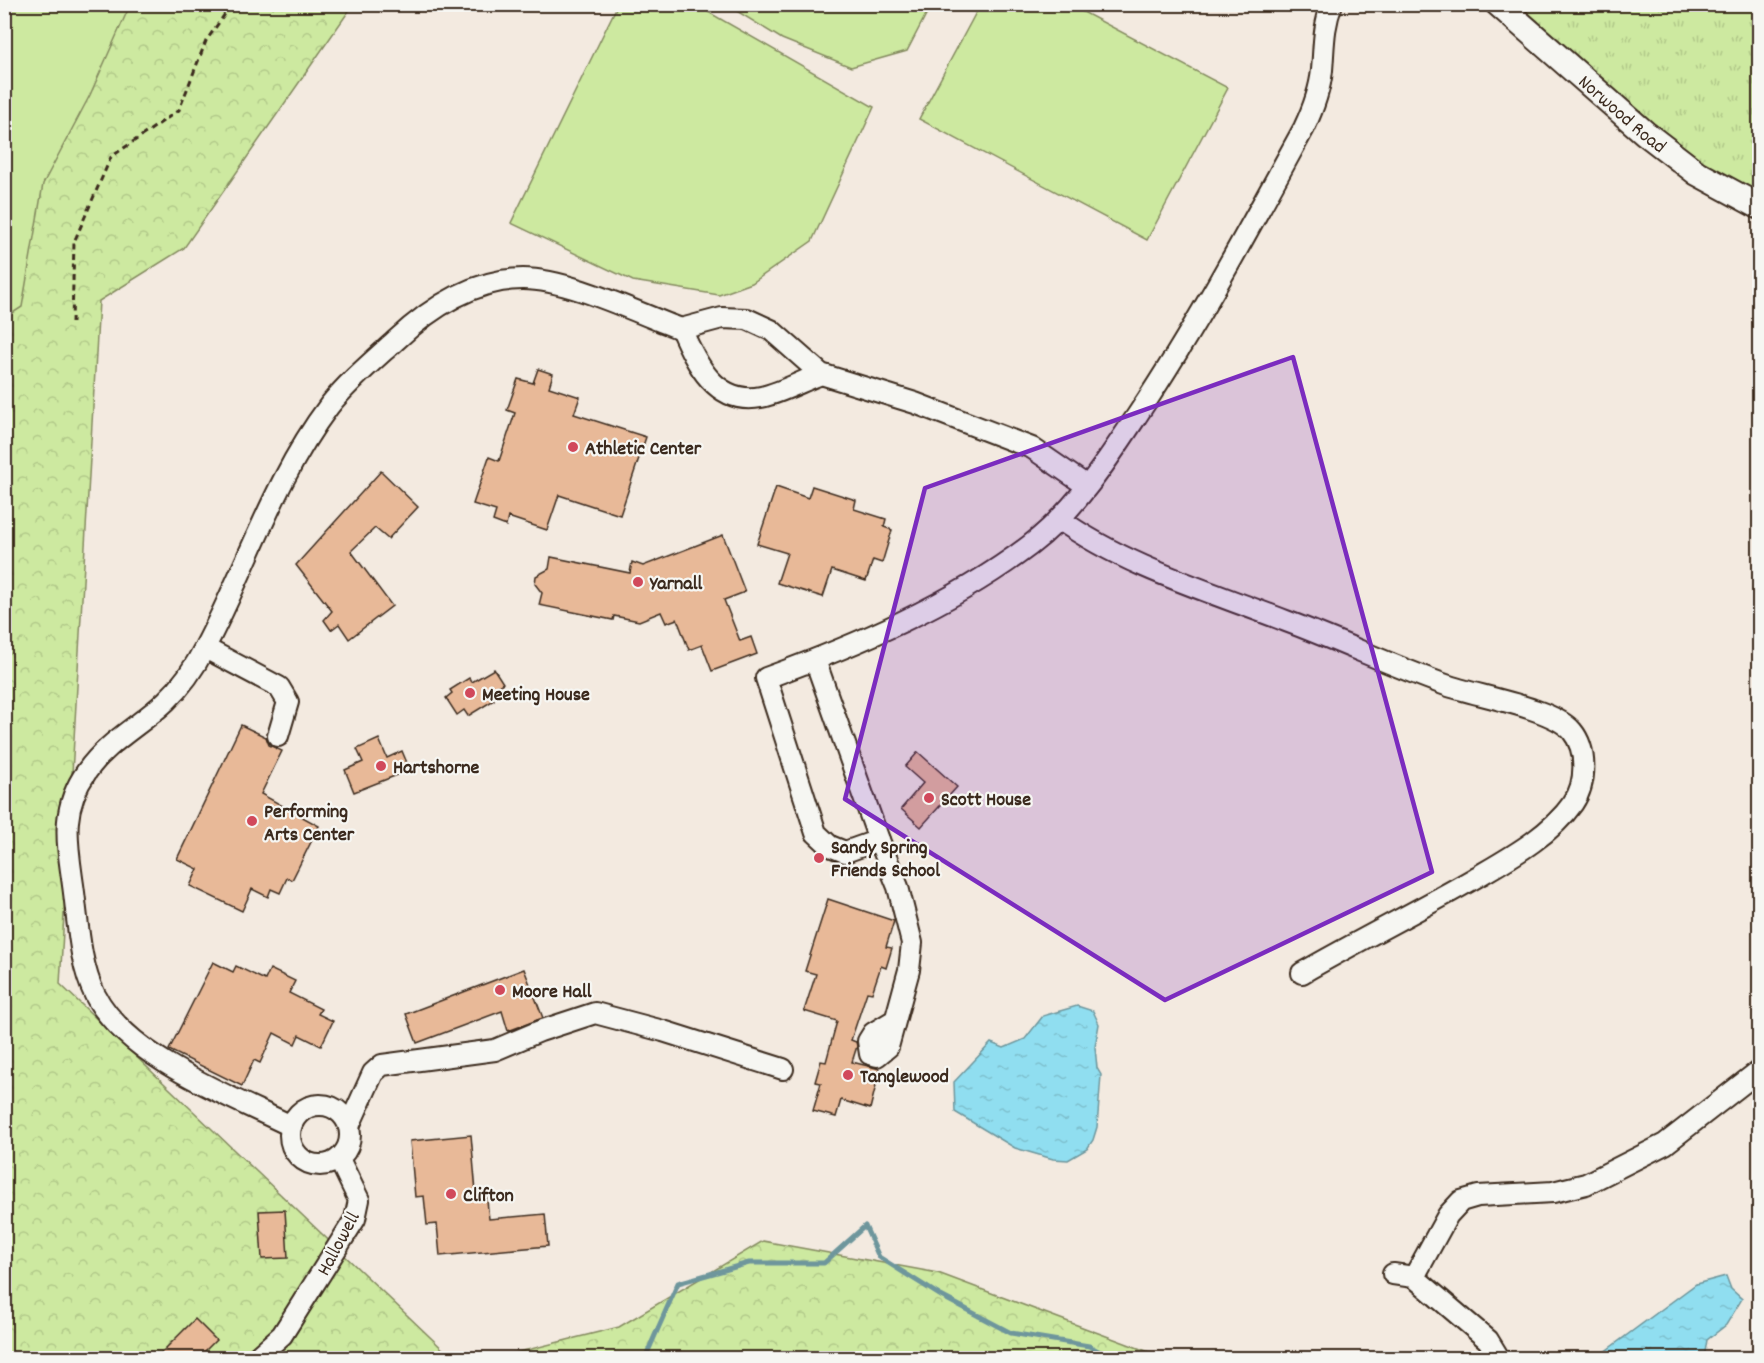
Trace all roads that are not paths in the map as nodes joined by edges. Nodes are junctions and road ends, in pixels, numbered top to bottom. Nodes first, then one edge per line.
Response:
1 (1332, 4) edge
2 (1498, 4) edge
3 (1760, 207) edge
4 (681, 329) junction
5 (821, 374) junction
6 (1087, 486) junction
7 (1059, 519) junction
8 (205, 648) junction
9 (815, 660) junction
10 (278, 736) dead end
11 (879, 840) junction
12 (1302, 973) dead end
13 (893, 1021) dead end
14 (783, 1069) dead end
15 (1760, 1070) edge
16 (291, 1126) junction
17 (349, 1126) junction
18 (339, 1159) junction
19 (1393, 1274) dead end
20 (1414, 1277) junction
21 (256, 1359) edge
22 (1499, 1359) edge

1 - 6 street
2 - 3 main road, Norwood Road
4 - 5 street
4 - 5 street
4 - 8 street
5 - 6 street
6 - 7 street
7 - 9 street
7 - 12 street
8 - 10 street
8 - 16 street
9 - 11 street
9 - 11 street
11 - 13 street
14 - 17 street
15 - 20 street
16 - 17 street
16 - 18 street
17 - 18 street
18 - 21 street, Hallowell
19 - 20 street
20 - 22 street

